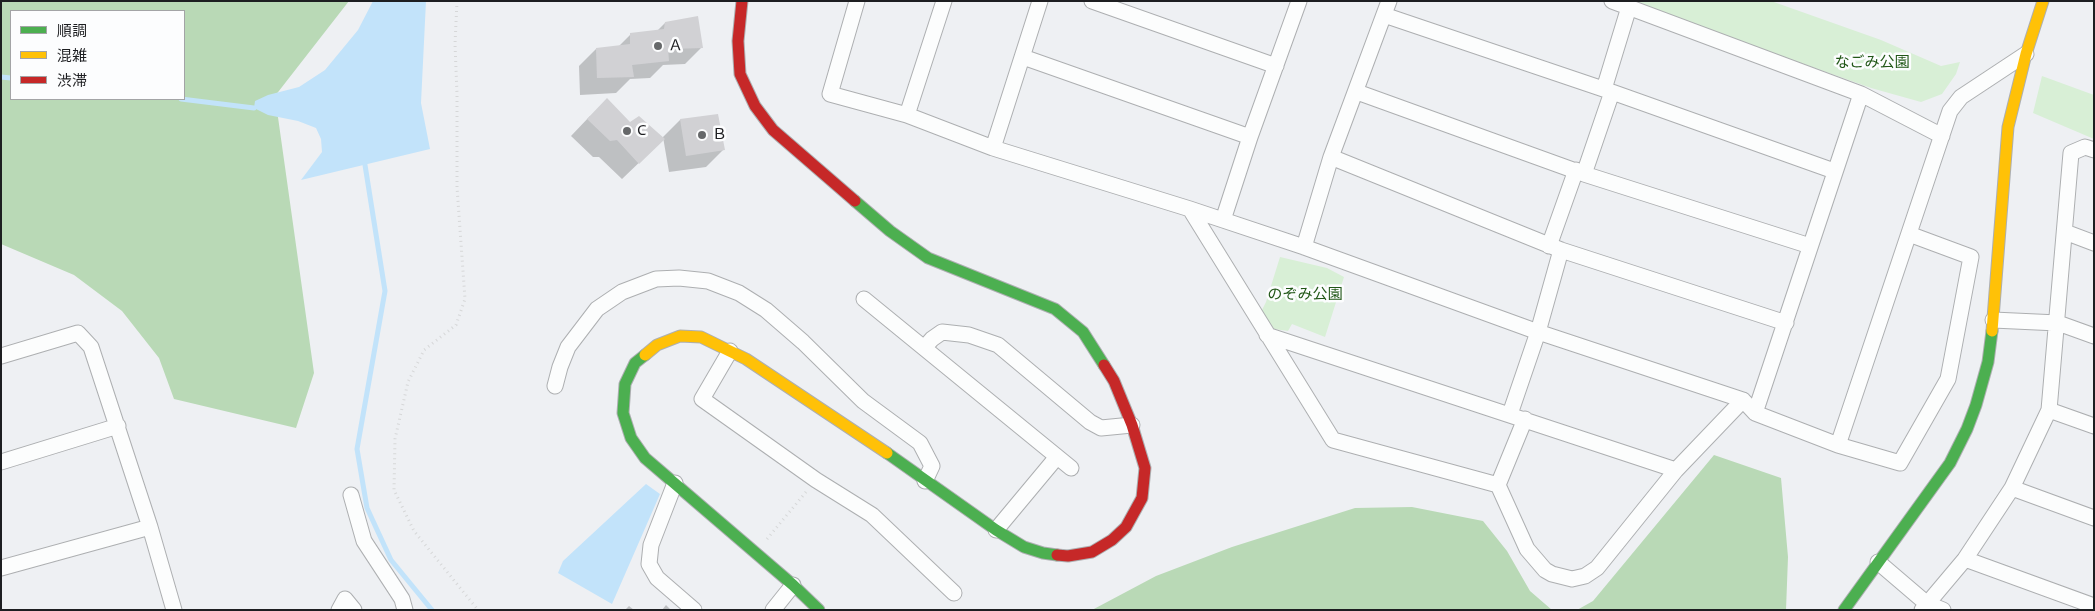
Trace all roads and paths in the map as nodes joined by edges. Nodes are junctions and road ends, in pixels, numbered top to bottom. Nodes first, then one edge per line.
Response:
1 (457, 1) edge
2 (742, 1) edge
3 (857, 1) edge
4 (944, 1) edge
5 (1040, 1) edge
6 (1092, 1) edge
7 (1299, 1) edge
8 (1612, 1) edge
9 (2043, 1) edge
10 (1630, 7) junction
11 (1386, 8) edge
12 (2026, 54) junction
13 (1022, 57) junction
14 (1276, 66) junction
15 (1608, 90) junction
16 (1357, 92) junction
17 (1861, 94) junction
18 (907, 115) junction
19 (1942, 136) junction
20 (1250, 137) junction
21 (993, 148) junction
22 (2094, 150) edge
23 (1332, 157) junction
24 (1834, 171) junction
25 (1580, 172) junction
26 (1190, 209) junction
27 (1223, 220) junction
28 (2065, 232) junction
29 (1909, 234) junction
30 (2094, 243) edge
31 (1810, 246) junction
32 (1304, 247) junction
33 (1555, 248) junction
34 (864, 299) dead end
35 (1993, 320) junction
36 (1786, 323) junction
37 (2058, 323) junction
38 (1538, 332) junction
39 (1267, 336) junction
40 (2094, 336) edge
41 (924, 348) junction
42 (730, 351) junction
43 (1, 356) edge
44 (555, 386) dead end
45 (1743, 400) junction
46 (2049, 410) junction
47 (1755, 413) junction
48 (1518, 416) junction
49 (1132, 425) junction
50 (118, 426) junction
51 (2094, 426) edge
52 (1838, 445) junction
53 (1056, 458) junction
54 (1, 462) edge
55 (1070, 468) dead end
56 (1676, 470) junction
57 (816, 480) junction
58 (925, 481) junction
59 (675, 483) junction
60 (1498, 485) junction
61 (2012, 488) junction
62 (351, 495) dead end
63 (2094, 518) edge
64 (150, 527) junction
65 (996, 530) junction
66 (756, 552) junction
67 (1965, 559) junction
68 (1878, 562) junction
69 (1, 568) edge
70 (793, 585) junction
71 (954, 593) dead end
72 (2094, 606) edge
73 (1924, 607) edge
74 (174, 610) edge
75 (339, 610) edge
76 (354, 610) edge
77 (405, 610) edge
78 (478, 610) edge
79 (694, 610) edge
80 (773, 610) edge
81 (819, 610) edge
82 (1844, 610) edge
83 (1943, 610) edge

1 - 78 path
2 - 49 street
3 - 18 street
4 - 18 street
5 - 13 street
6 - 14 street
7 - 14 street
8 - 10 street
9 - 12 street
10 - 15 street
10 - 17 street
11 - 15 street
11 - 16 street
12 - 19 street
12 - 35 street
13 - 20 street
13 - 21 street
14 - 20 street
15 - 24 street
15 - 25 street
16 - 23 street
16 - 25 street
17 - 19 street
17 - 24 street
18 - 21 street
19 - 29 street
20 - 27 street
21 - 26 street
22 - 28 street
23 - 32 street
23 - 33 street
24 - 31 street
25 - 31 street
25 - 33 street
26 - 27 street
26 - 39 street
27 - 32 street
28 - 30 street
28 - 37 street
29 - 52 street
29 - 52 street
31 - 36 street
32 - 38 street
33 - 36 street
33 - 38 street
34 - 41 street
35 - 37 street
35 - 68 street
36 - 47 street
37 - 40 street
37 - 46 street
38 - 45 street
38 - 48 street
39 - 48 street
39 - 60 street
41 - 49 street
41 - 53 street
42 - 57 street
42 - 58 street
42 - 59 street
43 - 50 street
44 - 58 street
45 - 47 street
45 - 56 street
46 - 51 street
46 - 61 street
47 - 52 street
48 - 56 street
48 - 60 street
49 - 65 street
50 - 54 street
50 - 64 street
53 - 55 street
53 - 65 street
56 - 60 street
57 - 66 path
57 - 71 street
58 - 65 street
59 - 66 street
59 - 79 street
61 - 63 street
61 - 67 street
62 - 77 street
64 - 69 street
64 - 74 street
66 - 70 street
67 - 72 street
67 - 73 street
68 - 73 street
68 - 82 street
70 - 80 street
70 - 81 street
73 - 83 street
75 - 76 street

